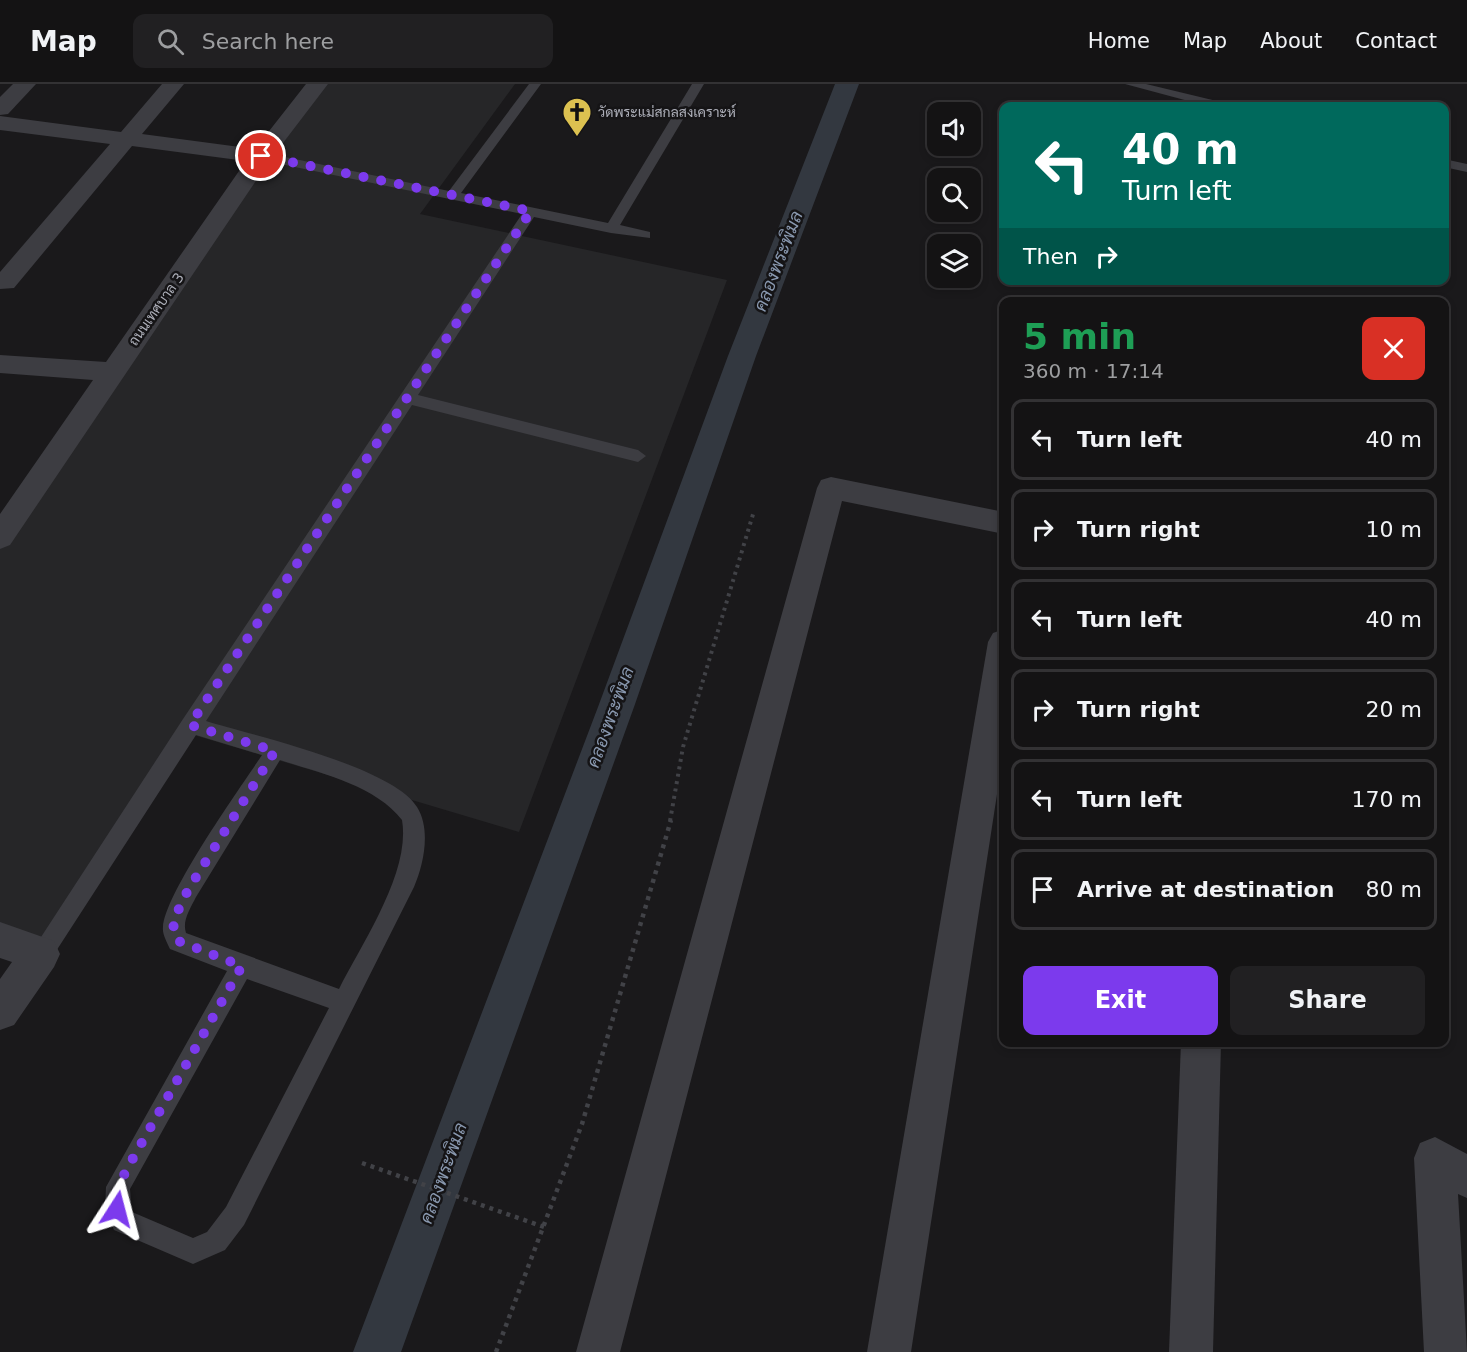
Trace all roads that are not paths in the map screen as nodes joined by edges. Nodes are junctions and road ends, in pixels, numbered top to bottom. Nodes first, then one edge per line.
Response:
1 (25, 84) edge
2 (173, 84) edge
3 (317, 84) edge
4 (535, 84) edge
5 (698, 84) edge
6 (1131, 84) edge
7 (1204, 102) edge
8 (0, 109) edge
9 (0, 123) edge
10 (126, 137) junction
11 (261, 156) junction
12 (1449, 164) edge
13 (1467, 168) edge
14 (453, 195) junction
15 (531, 211) junction
16 (611, 229) junction
17 (645, 235) dead end
18 (5, 282) dead end
19 (0, 364) edge
20 (110, 372) junction
21 (408, 398) junction
22 (638, 456) dead end
23 (12, 499) edge
24 (999, 522) edge
25 (0, 537) edge
26 (999, 673) edge
27 (190, 725) junction
28 (275, 751) junction
29 (0, 940) edge
30 (41, 954) junction
31 (242, 966) junction
32 (344, 1002) junction
33 (0, 1011) edge
34 (1201, 1047) edge
35 (1467, 1177) edge
36 (598, 1352) edge
37 (889, 1352) edge
38 (1191, 1352) edge
39 (1446, 1352) edge

1 - 8 street
2 - 10 street
3 - 11 street, ถนนเทศบาล 3
4 - 14 lane
5 - 16 lane
6 - 7 lane
9 - 10 street
10 - 11 street
10 - 18 street
11 - 14 lane
11 - 20 street, ถนนเทศบาล 3
12 - 13 lane
14 - 15 lane
15 - 16 lane
15 - 21 lane
16 - 17 lane
19 - 20 street
20 - 23 street, ถนนเทศบาล 3
21 - 22 lane
21 - 27 lane
23 - 25 street, ถนนเทศบาล 3
24 - 36 street
26 - 37 street
27 - 28 lane
27 - 30 lane
28 - 31 lane
28 - 32 lane
29 - 30 street
30 - 33 street
31 - 32 lane
31 - 32 lane
34 - 38 street
35 - 39 street

